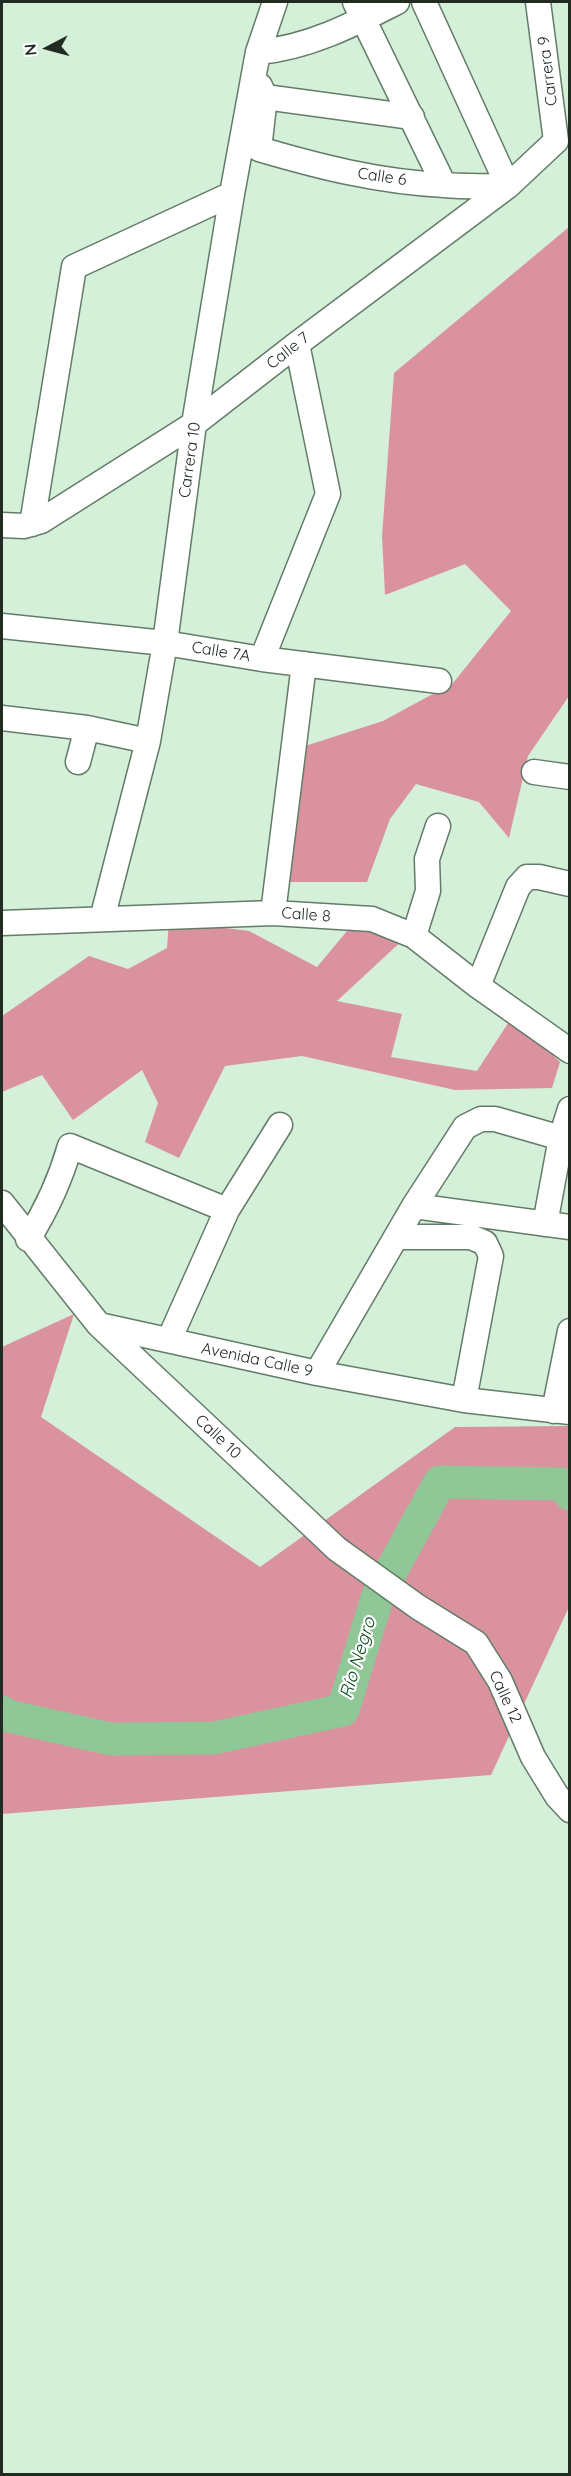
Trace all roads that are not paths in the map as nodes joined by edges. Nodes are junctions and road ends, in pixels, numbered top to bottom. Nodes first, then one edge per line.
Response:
1 (275, 2) edge
2 (397, 2) edge
3 (424, 2) edge
4 (538, 2) edge
5 (359, 10) edge
6 (256, 63) junction
7 (265, 97) junction
8 (412, 117) junction
9 (563, 142) edge
10 (444, 185) junction
11 (508, 186) junction
12 (232, 194) junction
13 (297, 344) junction
14 (194, 424) junction
15 (32, 524) junction
16 (2, 525) edge
17 (2, 626) edge
18 (165, 643) junction
19 (262, 659) junction
20 (304, 664) junction
21 (439, 681) dead end
22 (2, 718) edge
23 (87, 728) junction
24 (148, 741) junction
25 (78, 762) dead end
26 (534, 772) dead end
27 (570, 777) edge
28 (438, 826) dead end
29 (570, 884) edge
30 (273, 913) junction
31 (102, 919) junction
32 (2, 923) edge
33 (414, 936) junction
34 (478, 986) junction
35 (570, 1051) edge
36 (570, 1109) edge
37 (280, 1125) dead end
38 (561, 1138) junction
39 (3, 1206) edge
40 (414, 1206) junction
41 (227, 1210) junction
42 (545, 1224) junction
43 (570, 1227) edge
44 (397, 1237) junction
45 (28, 1239) junction
46 (99, 1325) junction
47 (570, 1331) edge
48 (169, 1340) junction
49 (317, 1373) junction
50 (464, 1400) junction
51 (562, 1412) edge
52 (418, 1607) joint
53 (570, 1810) edge

1 - 6 street, Carrera 10
2 - 5 street
3 - 11 street
4 - 9 street, Carrera 9
5 - 6 street
5 - 8 street
6 - 7 street
6 - 12 street, Carrera 10
7 - 8 street
7 - 10 street, Calle 6
8 - 10 street
9 - 11 street, Calle 7
10 - 11 street, Calle 6
11 - 13 street, Calle 7
12 - 14 street, Carrera 10
12 - 15 street
13 - 14 street, Calle 7
13 - 19 street
14 - 15 street, Calle 7
14 - 18 street, Carrera 10
15 - 16 street, Calle 7
17 - 18 street, Calle 7A
18 - 19 street, Calle 7A
18 - 24 street, Carrera 10
19 - 20 street, Calle 7A
20 - 21 street, Calle 7A
20 - 30 street
22 - 23 street
23 - 24 street
23 - 25 street
24 - 31 street, Carrera 10
26 - 27 street
28 - 33 street
29 - 34 street
30 - 31 street, Calle 8
30 - 33 street, Calle 8
31 - 32 street, Calle 8
33 - 34 street, Calle 8
34 - 35 street, Calle 8
36 - 38 street
37 - 41 street
38 - 40 street
38 - 42 street
39 - 45 street
40 - 42 street
40 - 44 street
41 - 45 street
41 - 48 street
42 - 43 street
44 - 49 street
44 - 50 street
45 - 46 street
46 - 48 street, Avenida Calle 9
46 - 52 street, Calle 10
47 - 51 street
48 - 49 street, Avenida Calle 9
49 - 50 street, Avenida Calle 9
50 - 51 street, Avenida Calle 9
52 - 53 street, Calle 12

